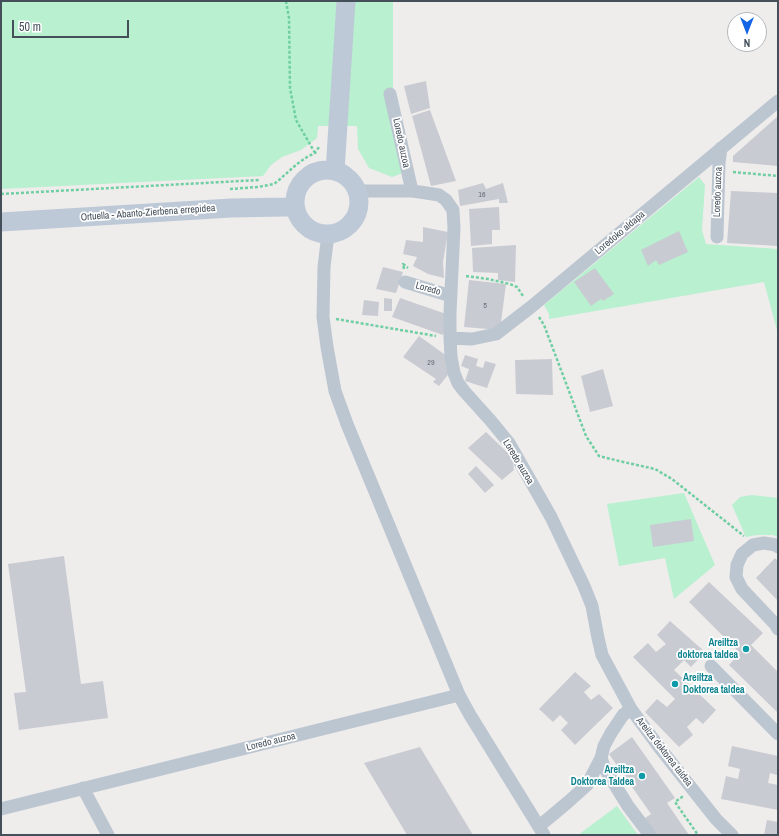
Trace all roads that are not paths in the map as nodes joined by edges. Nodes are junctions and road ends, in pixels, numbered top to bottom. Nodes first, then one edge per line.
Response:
1 (346, 1) edge
2 (390, 94) dead end
3 (778, 100) edge
4 (720, 148) junction
5 (335, 171) junction
6 (358, 191) junction
7 (412, 191) junction
8 (295, 206) junction
9 (1, 222) edge
10 (328, 234) junction
11 (717, 237) dead end
12 (405, 282) road end
13 (451, 296) junction
14 (450, 338) junction
15 (778, 547) edge
16 (778, 629) edge
17 (710, 666) dead end
18 (459, 696) junction
19 (631, 709) junction
20 (778, 734) edge
21 (601, 758) junction
22 (83, 788) junction
23 (1, 808) edge
24 (541, 830) edge
25 (108, 835) edge
26 (650, 835) edge
27 (732, 835) edge

1 - 5 street
2 - 7 street, Loredo auzoa
3 - 4 street, Loredoko aldapa
4 - 11 street, Loredo auzoa
4 - 14 street, Loredoko aldapa
5 - 6 street
5 - 8 street
6 - 7 street, Loredo auzoa
6 - 10 street
7 - 13 street, Loredo auzoa
8 - 9 street, Ortuella - Abanto-Zierbena errepidea
8 - 10 street
10 - 18 street
12 - 13 street, Loredo
13 - 14 street, Loredo auzoa
14 - 19 street, Loredo auzoa
15 - 16 street
17 - 20 street
18 - 22 street, Loredo auzoa
18 - 24 street
19 - 21 street, Areilza doktorea taldea
19 - 27 street, Areilza doktorea taldea
21 - 24 street, Areilza doktorea taldea
21 - 26 street
22 - 23 street, Loredo auzoa
22 - 25 street

